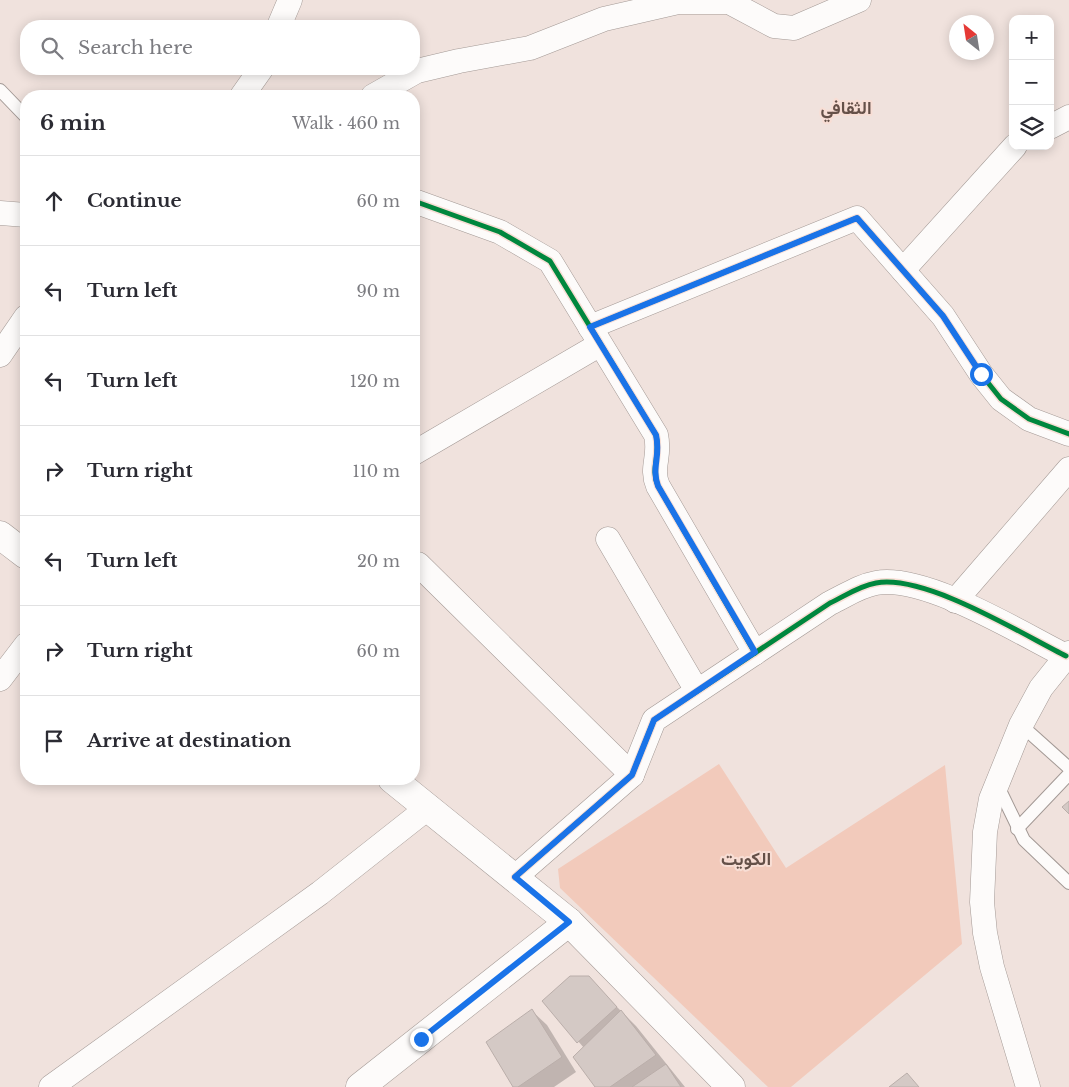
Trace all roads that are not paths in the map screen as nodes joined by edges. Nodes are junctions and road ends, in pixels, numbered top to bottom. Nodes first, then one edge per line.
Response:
1 (290, 0) edge
2 (860, 0) edge
3 (282, 20) edge
4 (420, 70) edge
5 (257, 75) edge
6 (409, 75) edge
7 (0, 90) edge
8 (246, 90) edge
9 (383, 90) edge
10 (20, 111) edge
11 (1069, 117) edge
12 (1054, 125) edge
13 (1011, 150) edge
14 (420, 203) edge
15 (0, 213) edge
16 (20, 215) edge
17 (903, 270) junction
18 (20, 326) edge
19 (594, 336) junction
20 (0, 355) edge
21 (1069, 434) edge
22 (420, 449) edge
23 (1069, 469) edge
24 (0, 535) edge
25 (608, 539) dead end
26 (20, 550) edge
27 (420, 566) edge
28 (955, 601) junction
29 (755, 652) junction
30 (20, 653) edge
31 (1067, 655) edge
32 (0, 679) edge
33 (697, 691) junction
34 (1021, 725) junction
35 (1069, 768) edge
36 (1069, 774) edge
37 (632, 775) junction
38 (997, 784) junction
39 (400, 785) edge
40 (429, 807) junction
41 (1017, 829) junction
42 (515, 877) junction
43 (1069, 883) edge
44 (569, 922) junction
45 (51, 1087) edge
46 (360, 1087) edge
47 (731, 1087) edge
48 (1028, 1087) edge

1 - 3 street
2 - 4 street
5 - 8 street
6 - 9 street
7 - 10 lane
11 - 12 street
13 - 17 street
14 - 19 street
15 - 16 street
17 - 19 street
17 - 21 street
18 - 20 street
19 - 22 street
19 - 29 street
23 - 28 street
24 - 26 street
25 - 33 street
27 - 37 street
28 - 29 street
28 - 31 street
29 - 33 street
30 - 32 street
31 - 34 street
33 - 37 street
34 - 35 lane
34 - 38 street
36 - 41 lane
37 - 42 street
38 - 41 lane
38 - 48 street
39 - 40 street
40 - 42 street
40 - 45 street
41 - 43 lane
42 - 44 street
44 - 46 street
44 - 47 street

